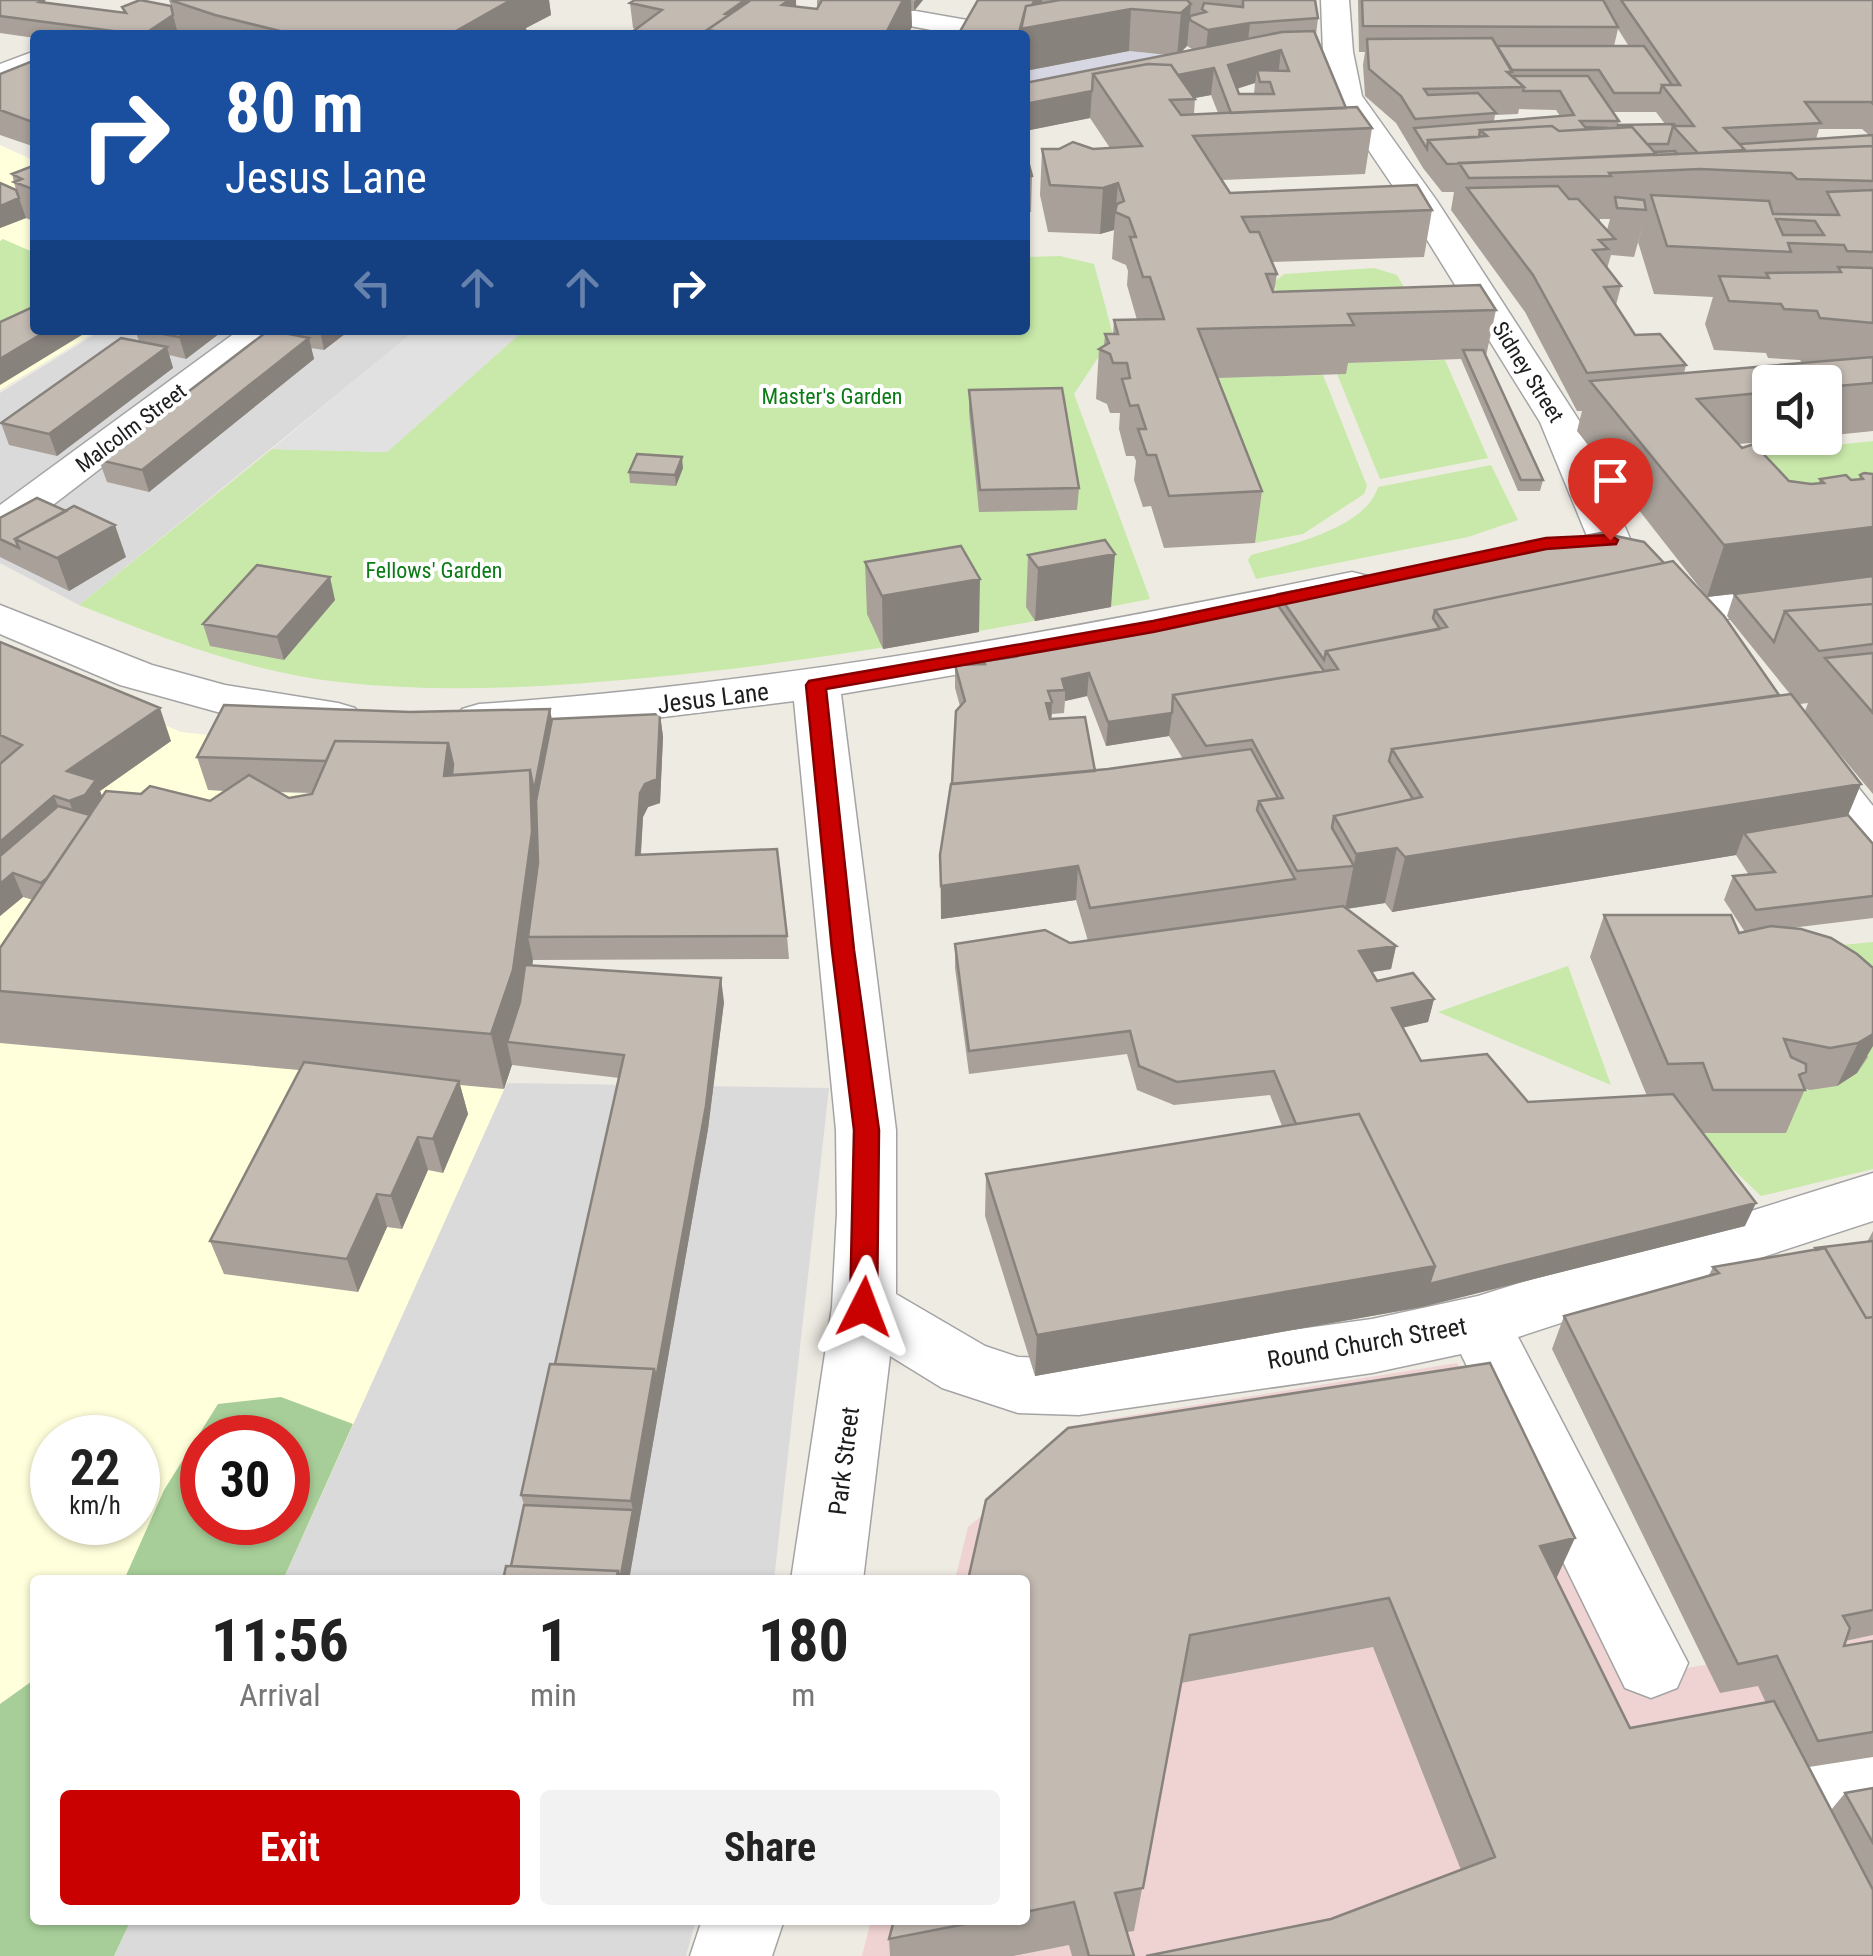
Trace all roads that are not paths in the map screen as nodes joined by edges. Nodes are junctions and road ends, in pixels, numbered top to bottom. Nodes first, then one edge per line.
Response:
1 (971, 0) edge
2 (1335, 0) edge
3 (910, 18) dead end
4 (951, 30) edge
5 (955, 30) edge
6 (0, 43) edge
7 (30, 46) edge
8 (30, 62) edge
9 (0, 74) edge
10 (1460, 199) edge
11 (1420, 201) junction
12 (256, 335) edge
13 (0, 525) edge
14 (1563, 542) edge
15 (1640, 556) junction
16 (1401, 574) edge
17 (1873, 587) edge
18 (1695, 610) junction
19 (0, 618) edge
20 (1730, 656) edge
21 (816, 685) junction
22 (1778, 718) edge
23 (384, 719) edge
24 (440, 720) edge
25 (1873, 841) edge
26 (1873, 1198) edge
27 (864, 1307) junction
28 (1478, 1324) junction
29 (827, 1575) edge
30 (1652, 1663) dead end
31 (1873, 1791) edge
32 (1782, 1806) edge
33 (741, 1925) edge
34 (731, 1956) edge

1 - 5 street
2 - 11 street, Sidney Street
3 - 4 street
6 - 7 street
8 - 9 street
10 - 11 street
11 - 15 street, Sidney Street
12 - 13 street, Malcolm Street
14 - 15 street
15 - 18 street, Sidney Street
16 - 21 street, Jesus Lane
17 - 18 street
18 - 20 street, Sidney Street
19 - 23 street
21 - 24 street, Jesus Lane
21 - 27 street, Park Street
22 - 25 street
26 - 28 street, Round Church Street
27 - 28 street, Round Church Street
27 - 29 street, Park Street
28 - 30 street
31 - 32 street
33 - 34 street

